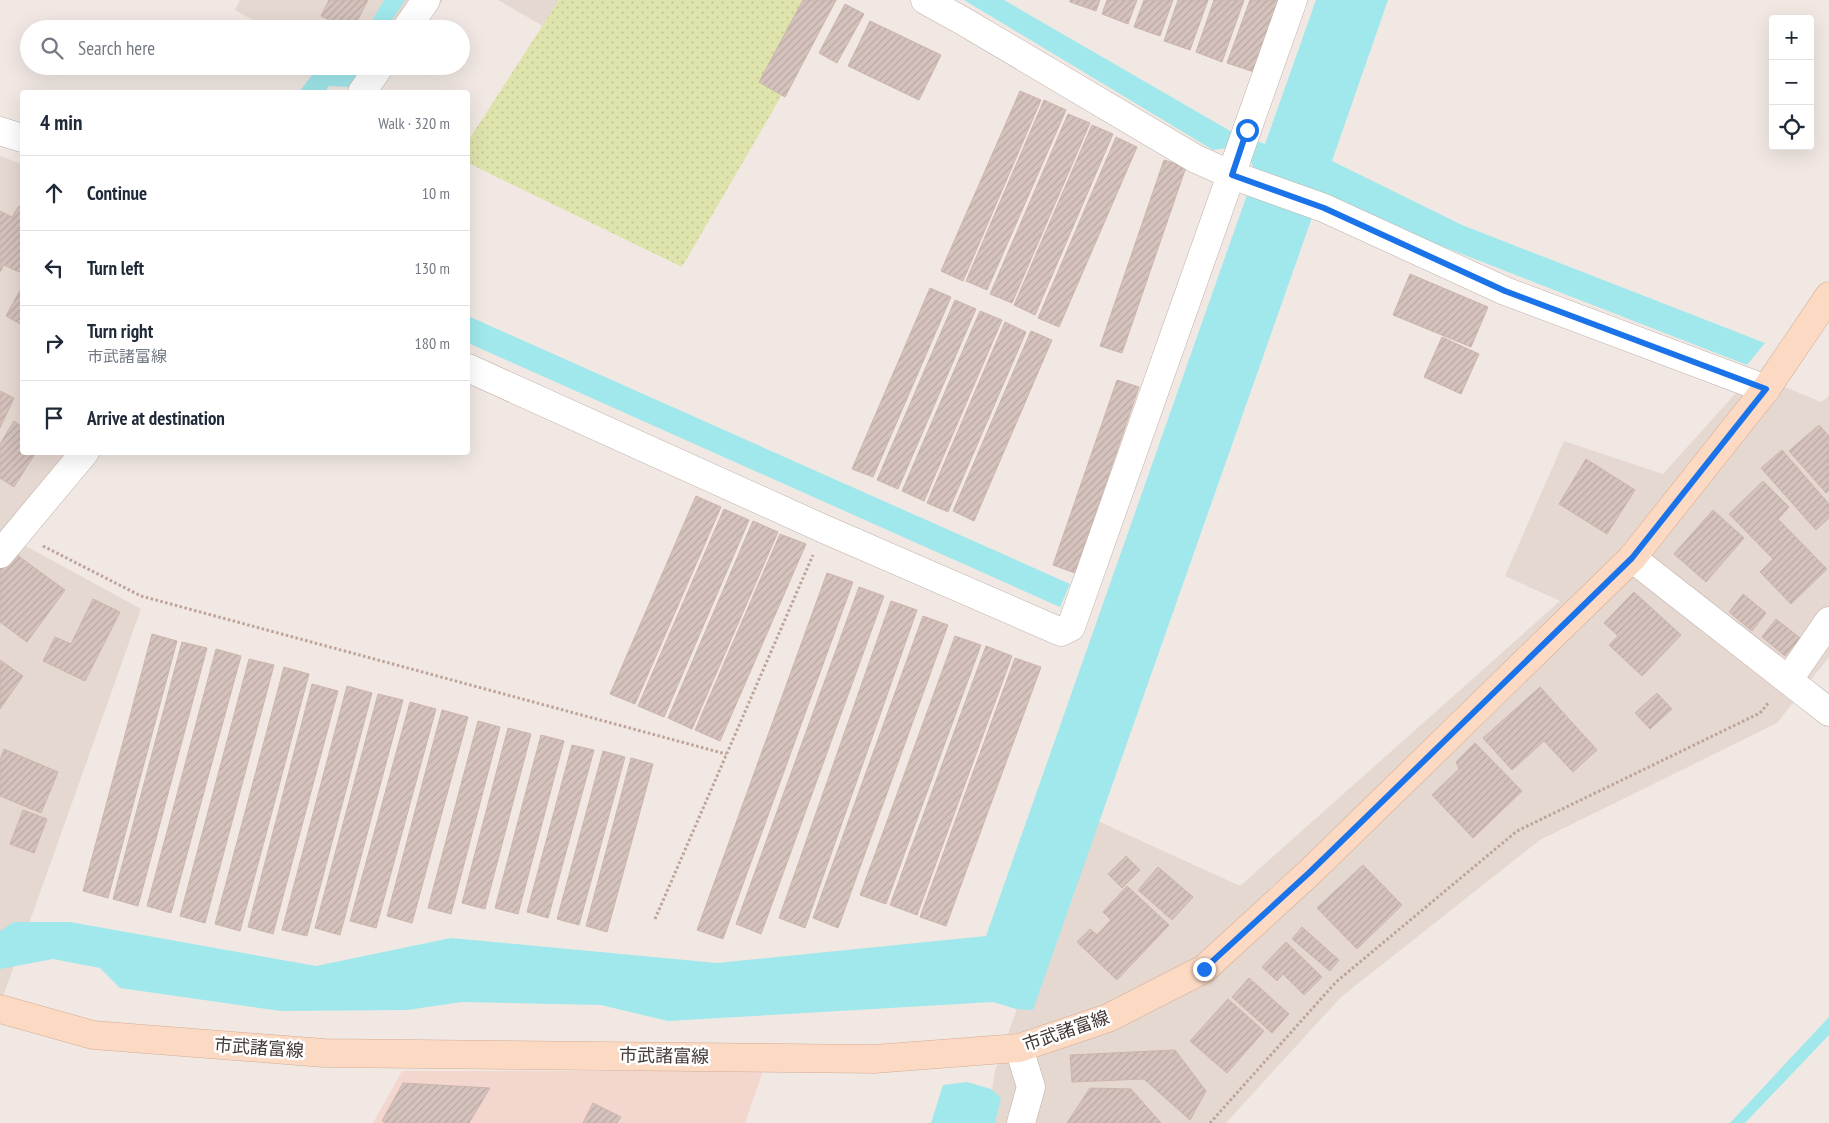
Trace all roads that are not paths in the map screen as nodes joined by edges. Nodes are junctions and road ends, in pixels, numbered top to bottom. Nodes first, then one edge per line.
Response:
1 (426, 0) edge
2 (925, 0) edge
3 (1293, 0) edge
4 (412, 20) edge
5 (374, 75) edge
6 (363, 90) edge
7 (0, 131) edge
8 (20, 137) edge
9 (1238, 172) junction
10 (1829, 296) edge
11 (470, 369) edge
12 (1766, 389) junction
13 (82, 455) edge
14 (0, 554) edge
15 (1632, 558) junction
16 (1829, 621) edge
17 (1788, 679) junction
18 (1829, 712) edge
19 (0, 1009) edge
20 (1019, 1048) junction
21 (1022, 1123) edge

1 - 4 street
2 - 9 street
3 - 9 street
5 - 6 street
7 - 8 street
9 - 11 street
9 - 12 street
10 - 12 main road, 市武諸富線
12 - 15 main road, 市武諸富線
13 - 14 street
15 - 17 street
15 - 20 main road, 市武諸富線
16 - 17 street
17 - 18 street
19 - 20 main road, 市武諸富線
20 - 21 street

